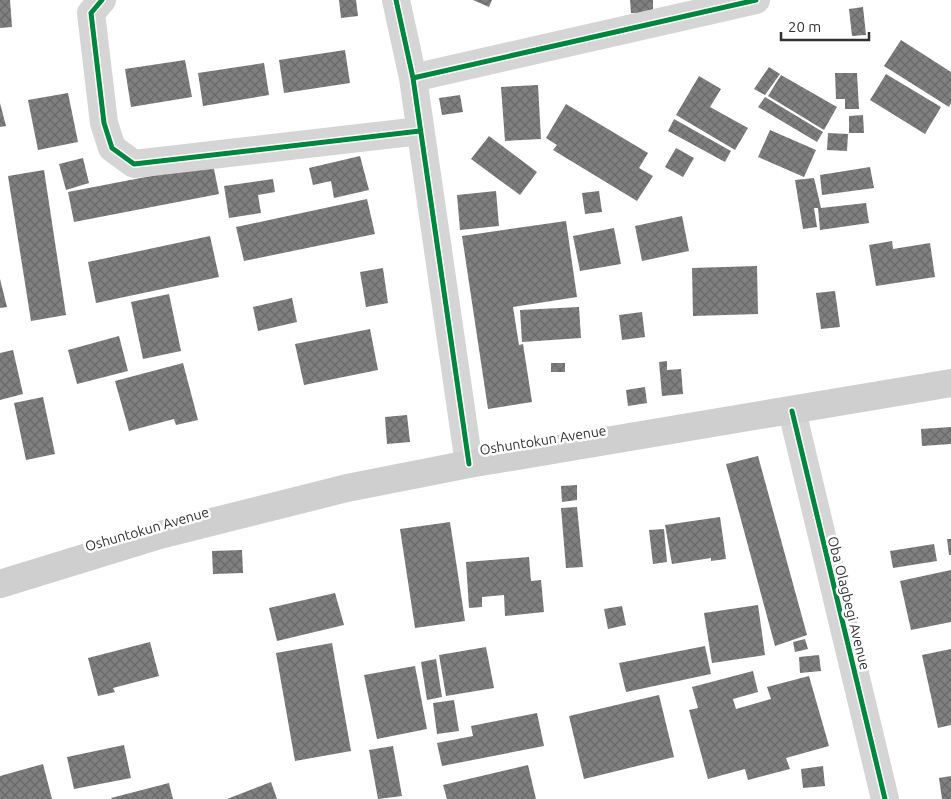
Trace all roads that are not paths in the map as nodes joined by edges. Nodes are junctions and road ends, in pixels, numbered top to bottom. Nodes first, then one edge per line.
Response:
1 (102, 0) edge
2 (396, 0) edge
3 (756, 0) edge
4 (412, 78) junction
5 (420, 131) junction
6 (951, 383) edge
7 (792, 411) junction
8 (469, 464) junction
9 (0, 584) edge
10 (886, 799) edge

1 - 5 street
2 - 4 street
3 - 4 street
4 - 5 street
5 - 8 street
6 - 7 main road, Oshuntokun Avenue
7 - 8 main road, Oshuntokun Avenue
7 - 10 street, Oba Olagbegi Avenue
8 - 9 main road, Oshuntokun Avenue

